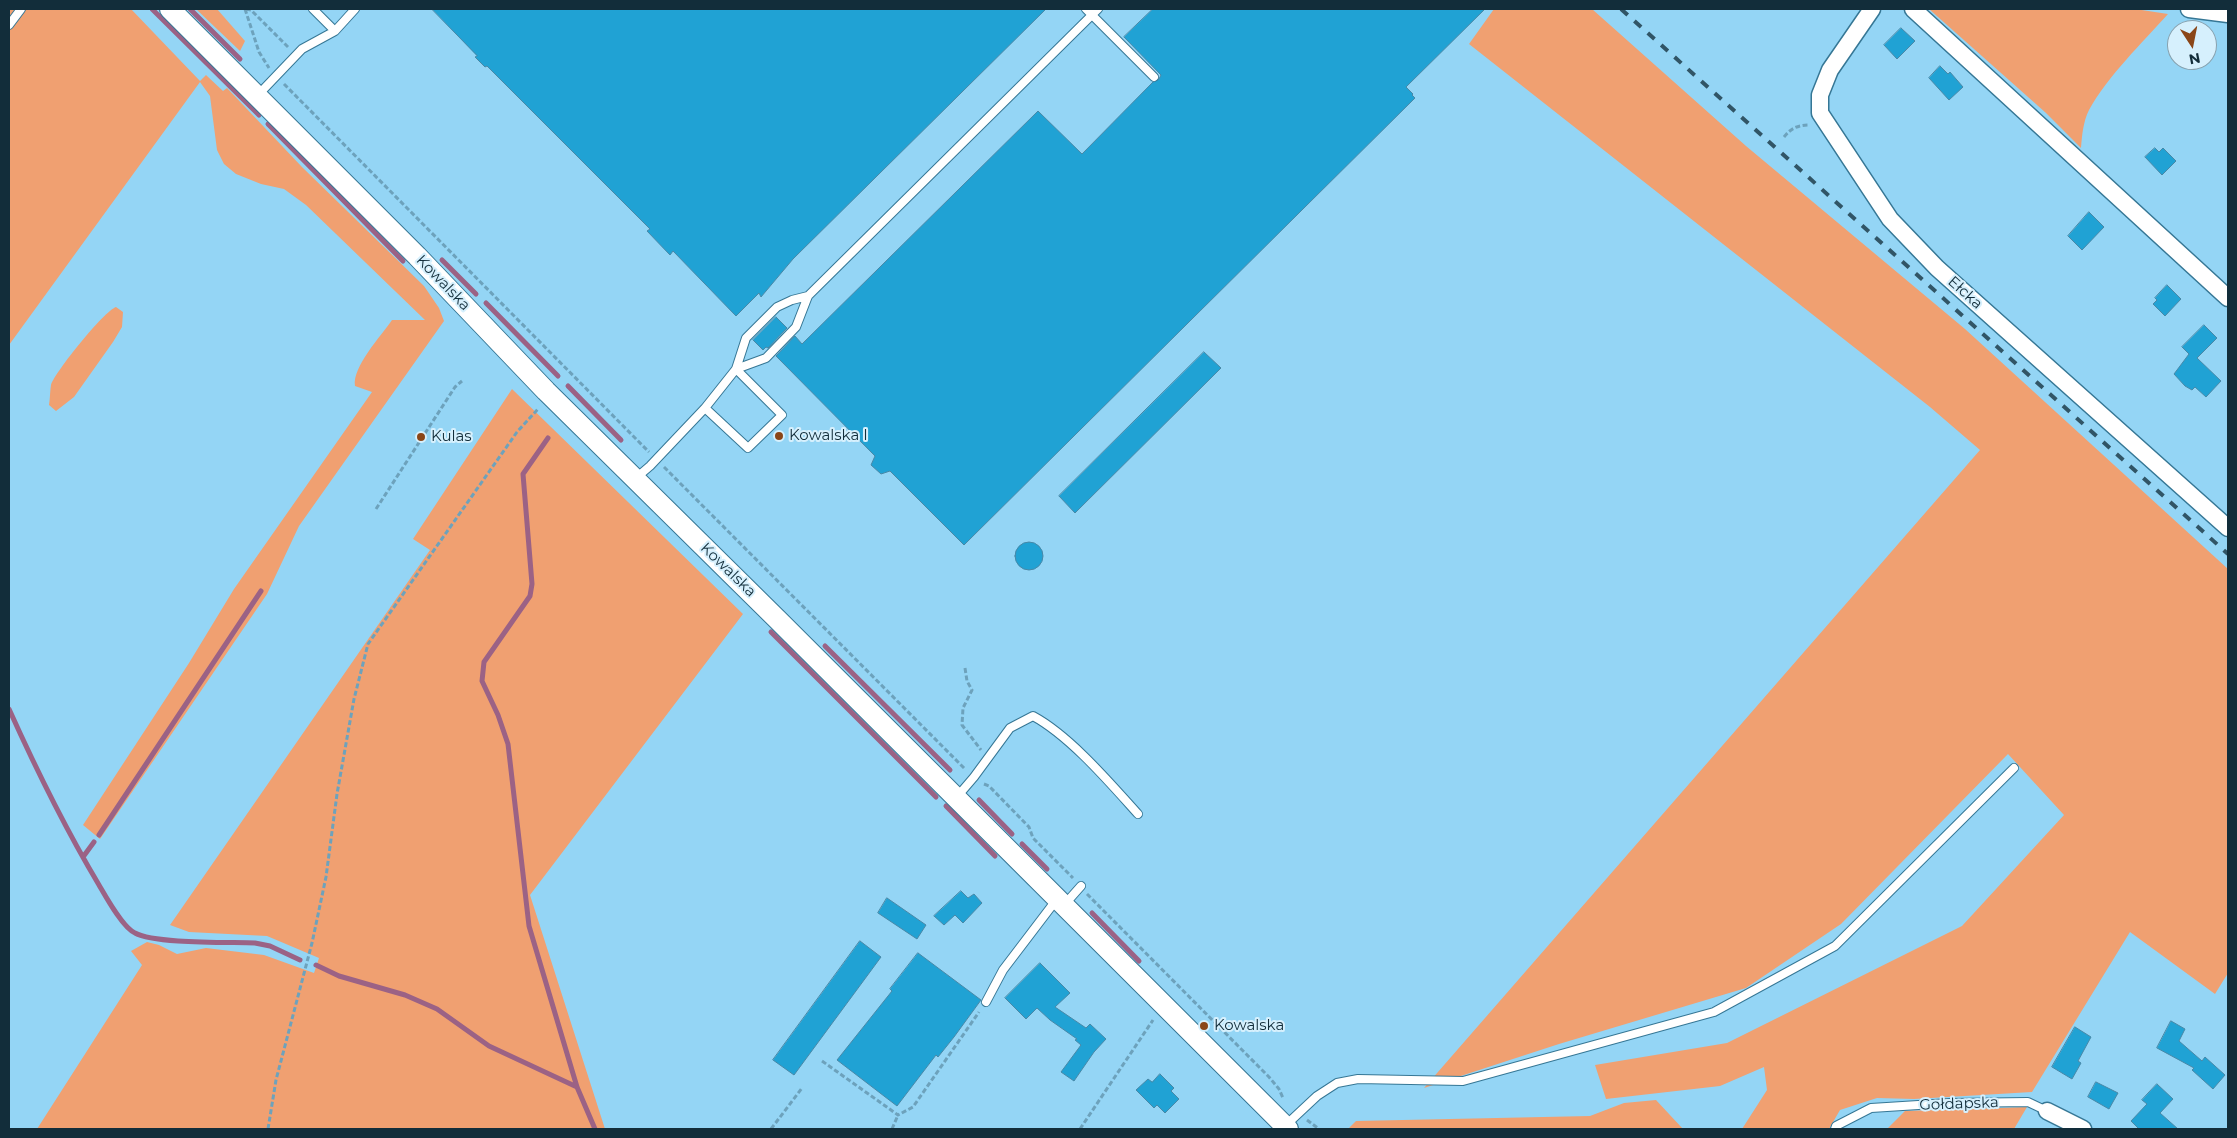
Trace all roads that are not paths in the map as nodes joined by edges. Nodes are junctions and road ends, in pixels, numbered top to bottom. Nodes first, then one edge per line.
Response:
1 (20, 9) edge
2 (170, 9) edge
3 (312, 9) edge
4 (355, 9) edge
5 (1872, 9) edge
6 (1913, 9) edge
7 (2189, 9) edge
8 (1092, 11) edge
9 (2228, 14) edge
10 (9, 25) edge
11 (335, 31) junction
12 (1154, 77) dead end
13 (257, 96) junction
14 (808, 296) junction
15 (2228, 298) edge
16 (736, 369) junction
17 (705, 408) junction
18 (634, 479) junction
19 (2228, 528) edge
20 (2014, 768) dead end
21 (956, 798) junction
22 (1138, 814) dead end
23 (1081, 886) road end
24 (1060, 902) junction
25 (986, 1002) road end
26 (2047, 1111) joint
27 (1290, 1123) edge
28 (1835, 1129) edge
29 (2083, 1129) edge

1 - 10 lane
2 - 13 street, Kowalska
3 - 11 lane
4 - 11 lane
5 - 19 street, Ełcka
6 - 15 street
7 - 9 street
8 - 12 lane
8 - 14 lane
11 - 13 lane
13 - 18 street, Kowalska
14 - 16 lane
14 - 16 lane
16 - 17 lane
16 - 17 lane
17 - 18 lane
18 - 21 street, Kowalska
20 - 27 lane
21 - 22 lane
21 - 24 street, Kowalska
23 - 24 lane
24 - 25 lane
24 - 27 street, Kowalska
26 - 28 lane, Gołdapska
26 - 29 street, Gołdapska

